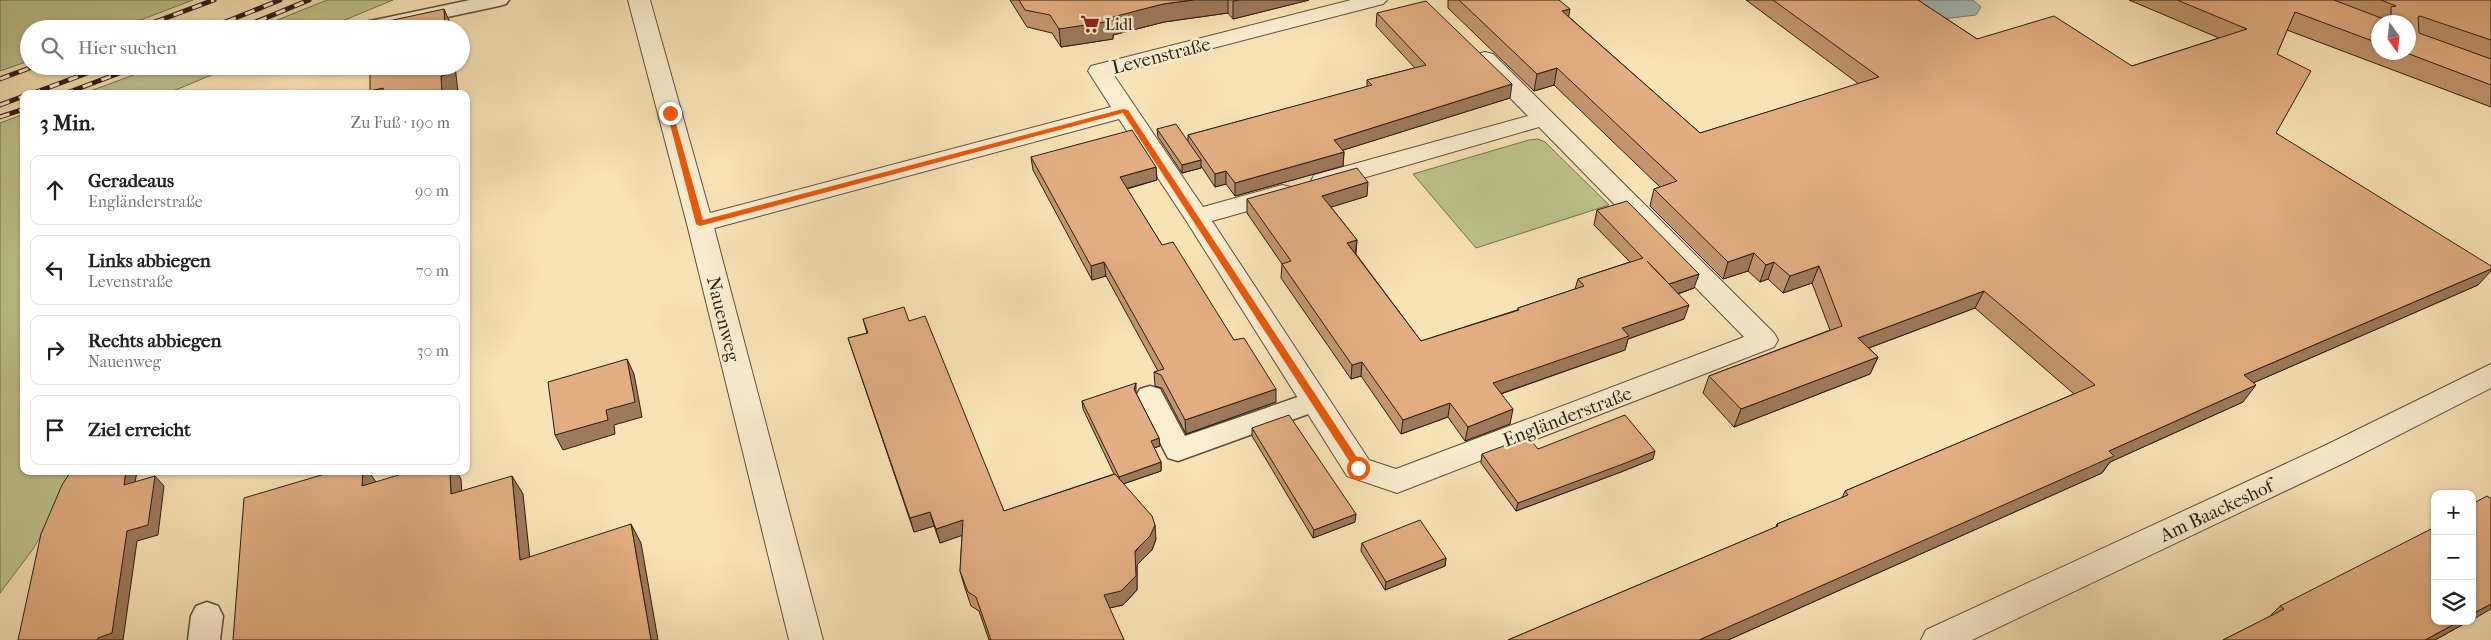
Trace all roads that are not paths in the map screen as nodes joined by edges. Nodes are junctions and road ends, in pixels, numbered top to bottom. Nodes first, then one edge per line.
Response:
1 (499, 0) edge
2 (638, 0) edge
3 (1376, 0) edge
4 (403, 20) edge
5 (1468, 42) edge
6 (1125, 110) junction
7 (1546, 118) junction
8 (1197, 217) junction
9 (700, 224) junction
10 (2491, 375) edge
11 (1150, 396) dead end
12 (1315, 401) junction
13 (806, 640) edge
14 (1938, 640) edge

1 - 4 lane
2 - 9 street, Nauenweg
3 - 6 street, Levenstraße
5 - 7 street, Engländerstraße
6 - 8 street, Engländerstraße
6 - 9 street
7 - 8 street
7 - 12 street, Engländerstraße
8 - 12 street, Engländerstraße
9 - 13 street, Nauenweg
10 - 14 street, Am Baackeshof
11 - 12 lane

